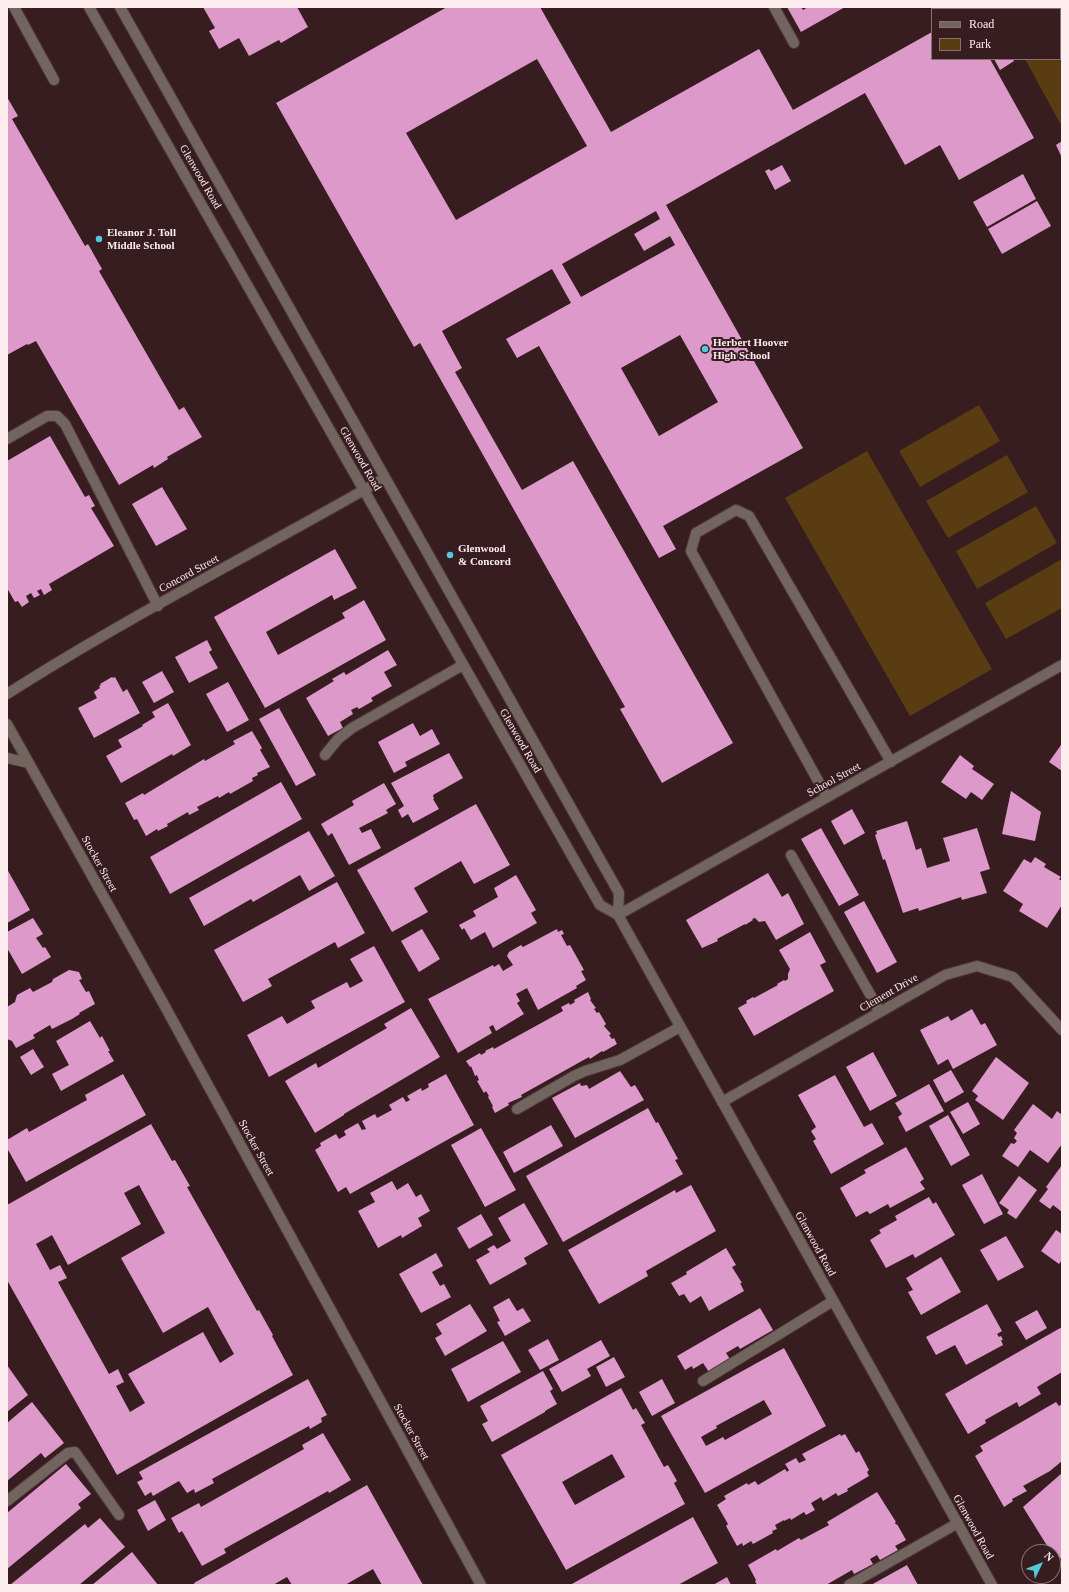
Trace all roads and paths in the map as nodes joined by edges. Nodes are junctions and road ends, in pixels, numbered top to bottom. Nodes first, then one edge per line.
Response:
1 (14, 7) edge
2 (89, 7) edge
3 (120, 7) edge
4 (774, 7) edge
5 (794, 43) dead end
6 (54, 80) dead end
7 (7, 438) edge
8 (385, 478) junction
9 (364, 490) junction
10 (158, 606) junction
11 (463, 666) junction
12 (1062, 666) edge
13 (7, 694) edge
14 (7, 724) edge
15 (325, 755) dead end
16 (7, 758) edge
17 (890, 762) junction
18 (29, 763) junction
19 (827, 797) junction
20 (791, 855) dead end
21 (618, 915) junction
22 (880, 1012) junction
23 (680, 1028) junction
24 (1062, 1030) edge
25 (722, 1102) junction
26 (517, 1109) dead end
27 (833, 1301) junction
28 (703, 1381) dead end
29 (7, 1501) edge
30 (119, 1515) dead end
31 (958, 1523) junction
32 (481, 1585) edge
33 (849, 1585) edge
34 (992, 1585) edge

1 - 6 street
2 - 9 street, Glenwood Road
3 - 8 street, Glenwood Road
4 - 5 street
7 - 10 street
8 - 9 street, Concord Street
8 - 21 street, Glenwood Road
9 - 10 street, Concord Street
9 - 11 street, Glenwood Road
10 - 13 street, Concord Street
11 - 15 street
11 - 21 street, Glenwood Road
12 - 17 street, School Street
14 - 18 street, Stocker Street
16 - 18 street
17 - 19 street, School Street
17 - 19 street
18 - 32 street, Stocker Street
19 - 21 street, School Street
20 - 22 street
21 - 23 street, Glenwood Road
22 - 24 street, Clement Drive
22 - 25 street, Clement Drive
23 - 25 street, Glenwood Road
23 - 26 street
25 - 27 street, Glenwood Road
27 - 28 street
27 - 31 street, Glenwood Road
29 - 30 street
31 - 33 street
31 - 34 street, Glenwood Road

